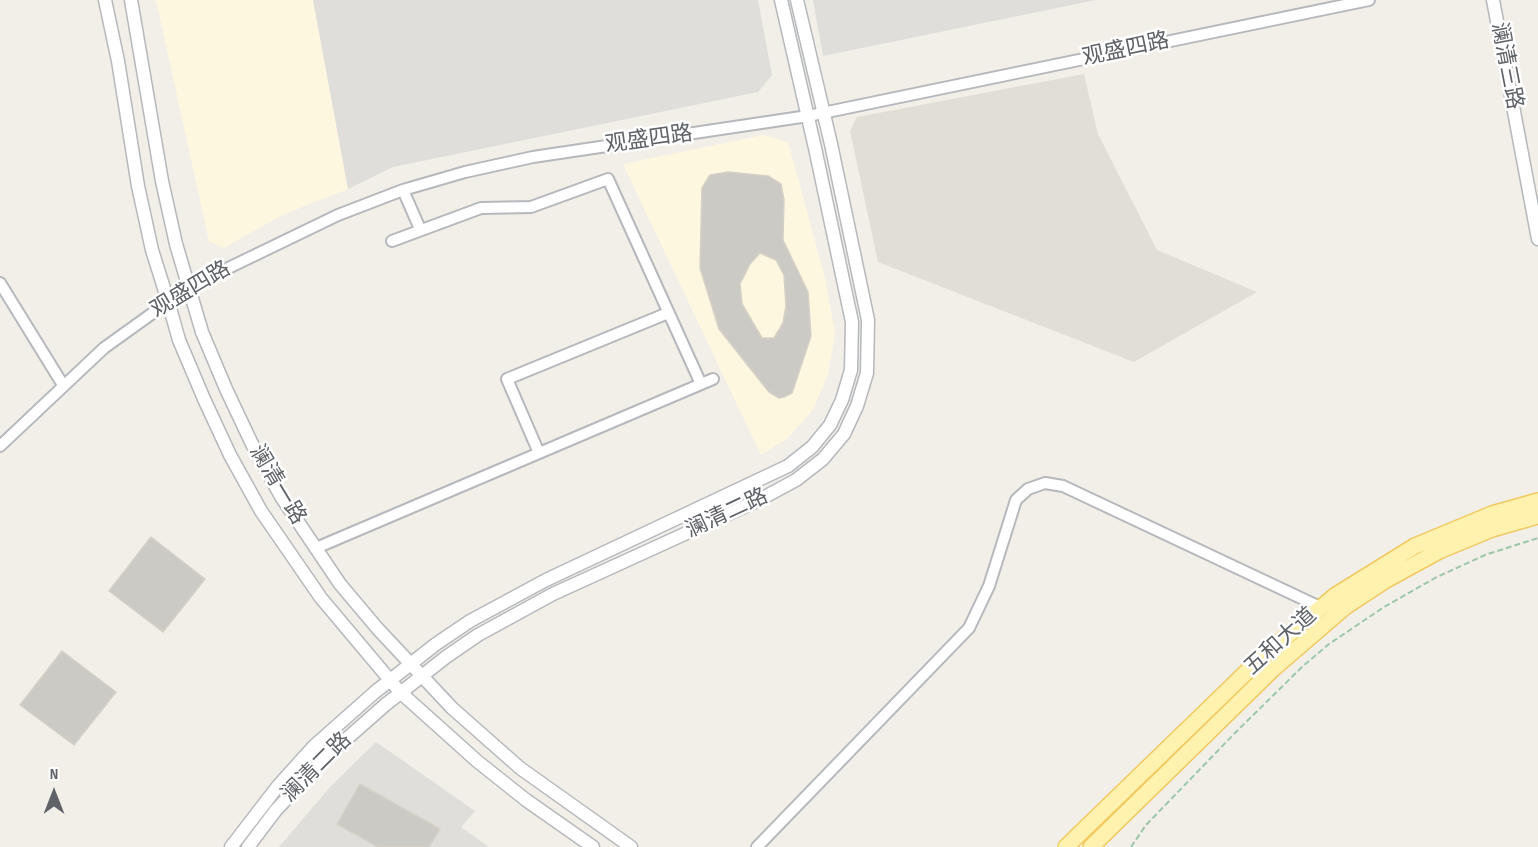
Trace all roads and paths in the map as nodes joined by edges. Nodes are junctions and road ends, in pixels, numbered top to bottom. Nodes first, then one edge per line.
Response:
1 (105, 0) edge
2 (131, 0) edge
3 (781, 0) edge
4 (797, 0) edge
5 (1369, 0) edge
6 (1493, 0) edge
7 (824, 112) junction
8 (808, 116) junction
9 (402, 190) junction
10 (420, 229) junction
11 (1538, 239) edge
12 (392, 240) dead end
13 (189, 287) junction
14 (2, 289) edge
15 (168, 301) junction
16 (668, 313) junction
17 (713, 379) dead end
18 (700, 384) junction
19 (63, 385) junction
20 (0, 446) edge
21 (539, 453) junction
22 (1538, 501) edge
23 (1538, 516) edge
24 (1538, 538) edge
25 (316, 548) junction
26 (1320, 607) junction
27 (411, 664) junction
28 (422, 676) junction
29 (391, 679) junction
30 (400, 692) junction
31 (231, 847) edge
32 (248, 847) edge
33 (593, 847) edge
34 (631, 847) edge
35 (757, 847) edge
36 (1066, 847) edge
37 (1091, 847) edge
38 (1131, 847) edge

1 - 15 street, 澜清一路
2 - 13 street, 澜清一路
3 - 8 street, 澜清二路
4 - 7 street, 澜清二路
5 - 7 street, 观盛四路
6 - 11 street, 澜清三路
7 - 8 street, 观盛四路
7 - 28 street, 澜清二路
8 - 9 street, 观盛四路
8 - 27 street, 澜清二路
9 - 10 street
9 - 13 street, 观盛四路
10 - 12 street
10 - 16 street
13 - 15 street, 观盛四路
13 - 25 street, 澜清一路
14 - 19 street
15 - 19 street, 观盛四路
15 - 29 street, 澜清一路
16 - 18 street
16 - 21 street
17 - 18 street
18 - 21 street
19 - 20 street, 观盛四路
21 - 25 street
22 - 26 main road, 五和大道
23 - 37 main road, 五和大道
24 - 38 path
25 - 27 street, 澜清一路
26 - 35 street
26 - 36 main road, 五和大道
27 - 28 street, 澜清一路
27 - 29 street, 澜清二路
28 - 30 street, 澜清二路
28 - 34 street, 澜清一路
29 - 30 street, 澜清一路
29 - 31 street, 澜清二路
30 - 32 street, 澜清二路
30 - 33 street, 澜清一路

